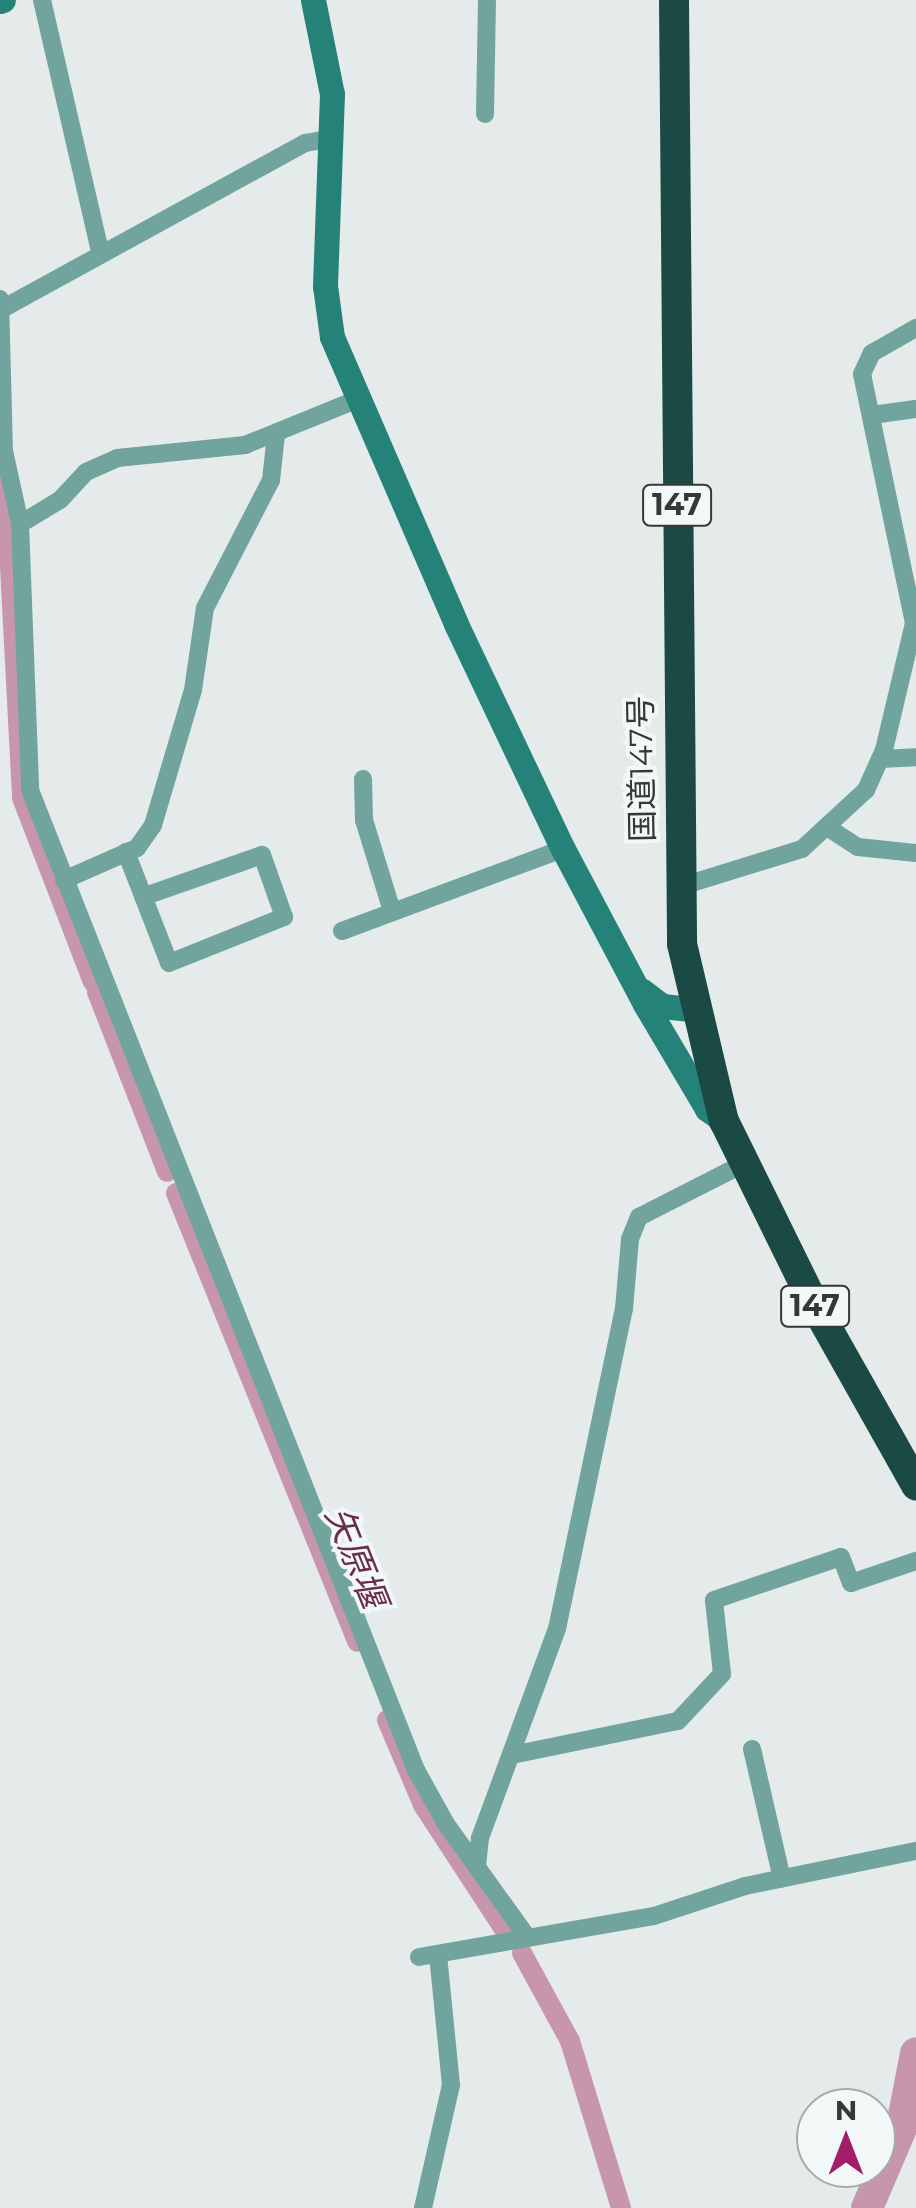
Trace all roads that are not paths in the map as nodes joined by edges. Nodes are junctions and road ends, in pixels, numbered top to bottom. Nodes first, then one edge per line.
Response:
1 (42, 0) edge
2 (314, 0) edge
3 (487, 0) edge
4 (674, 0) edge
5 (485, 114) dead end
6 (332, 138) junction
7 (100, 251) junction
8 (0, 306) edge
9 (916, 328) edge
10 (356, 400) junction
11 (916, 409) edge
12 (872, 414) junction
13 (276, 435) junction
14 (20, 524) junction
15 (916, 757) edge
16 (880, 759) junction
17 (363, 779) dead end
18 (830, 829) junction
19 (563, 848) junction
20 (126, 852) junction
21 (916, 852) edge
22 (64, 880) junction
23 (679, 887) junction
24 (144, 897) junction
25 (392, 911) junction
26 (342, 931) dead end
27 (641, 990) junction
28 (693, 1010) junction
29 (724, 1121) junction
30 (743, 1164) junction
31 (916, 1485) edge
32 (916, 1560) edge
33 (752, 1749) dead end
34 (512, 1756) junction
35 (916, 1851) edge
36 (477, 1866) junction
37 (782, 1879) junction
38 (528, 1938) junction
39 (423, 2208) edge

1 - 7 street
2 - 6 street
3 - 5 street
4 - 23 highway, 国道147号 / 147
6 - 7 street
6 - 10 street
7 - 8 street
8 - 14 street
9 - 12 street
10 - 13 street
10 - 19 street
11 - 12 street
12 - 16 street
13 - 14 street
13 - 20 street
14 - 22 street
15 - 16 street
16 - 18 street
17 - 25 street
18 - 21 street
18 - 23 street
19 - 25 street
19 - 27 street
20 - 22 street
20 - 24 street
22 - 36 street
23 - 28 highway, 国道147号 / 147
24 - 24 street
25 - 26 street
27 - 28 street
27 - 29 street
28 - 29 highway, 国道147号 / 147
29 - 30 highway, 国道147号 / 147
30 - 31 highway, 国道147号 / 147
30 - 34 street
32 - 34 street
33 - 37 street
34 - 36 street
35 - 37 street
36 - 38 street
37 - 38 street
38 - 39 street

